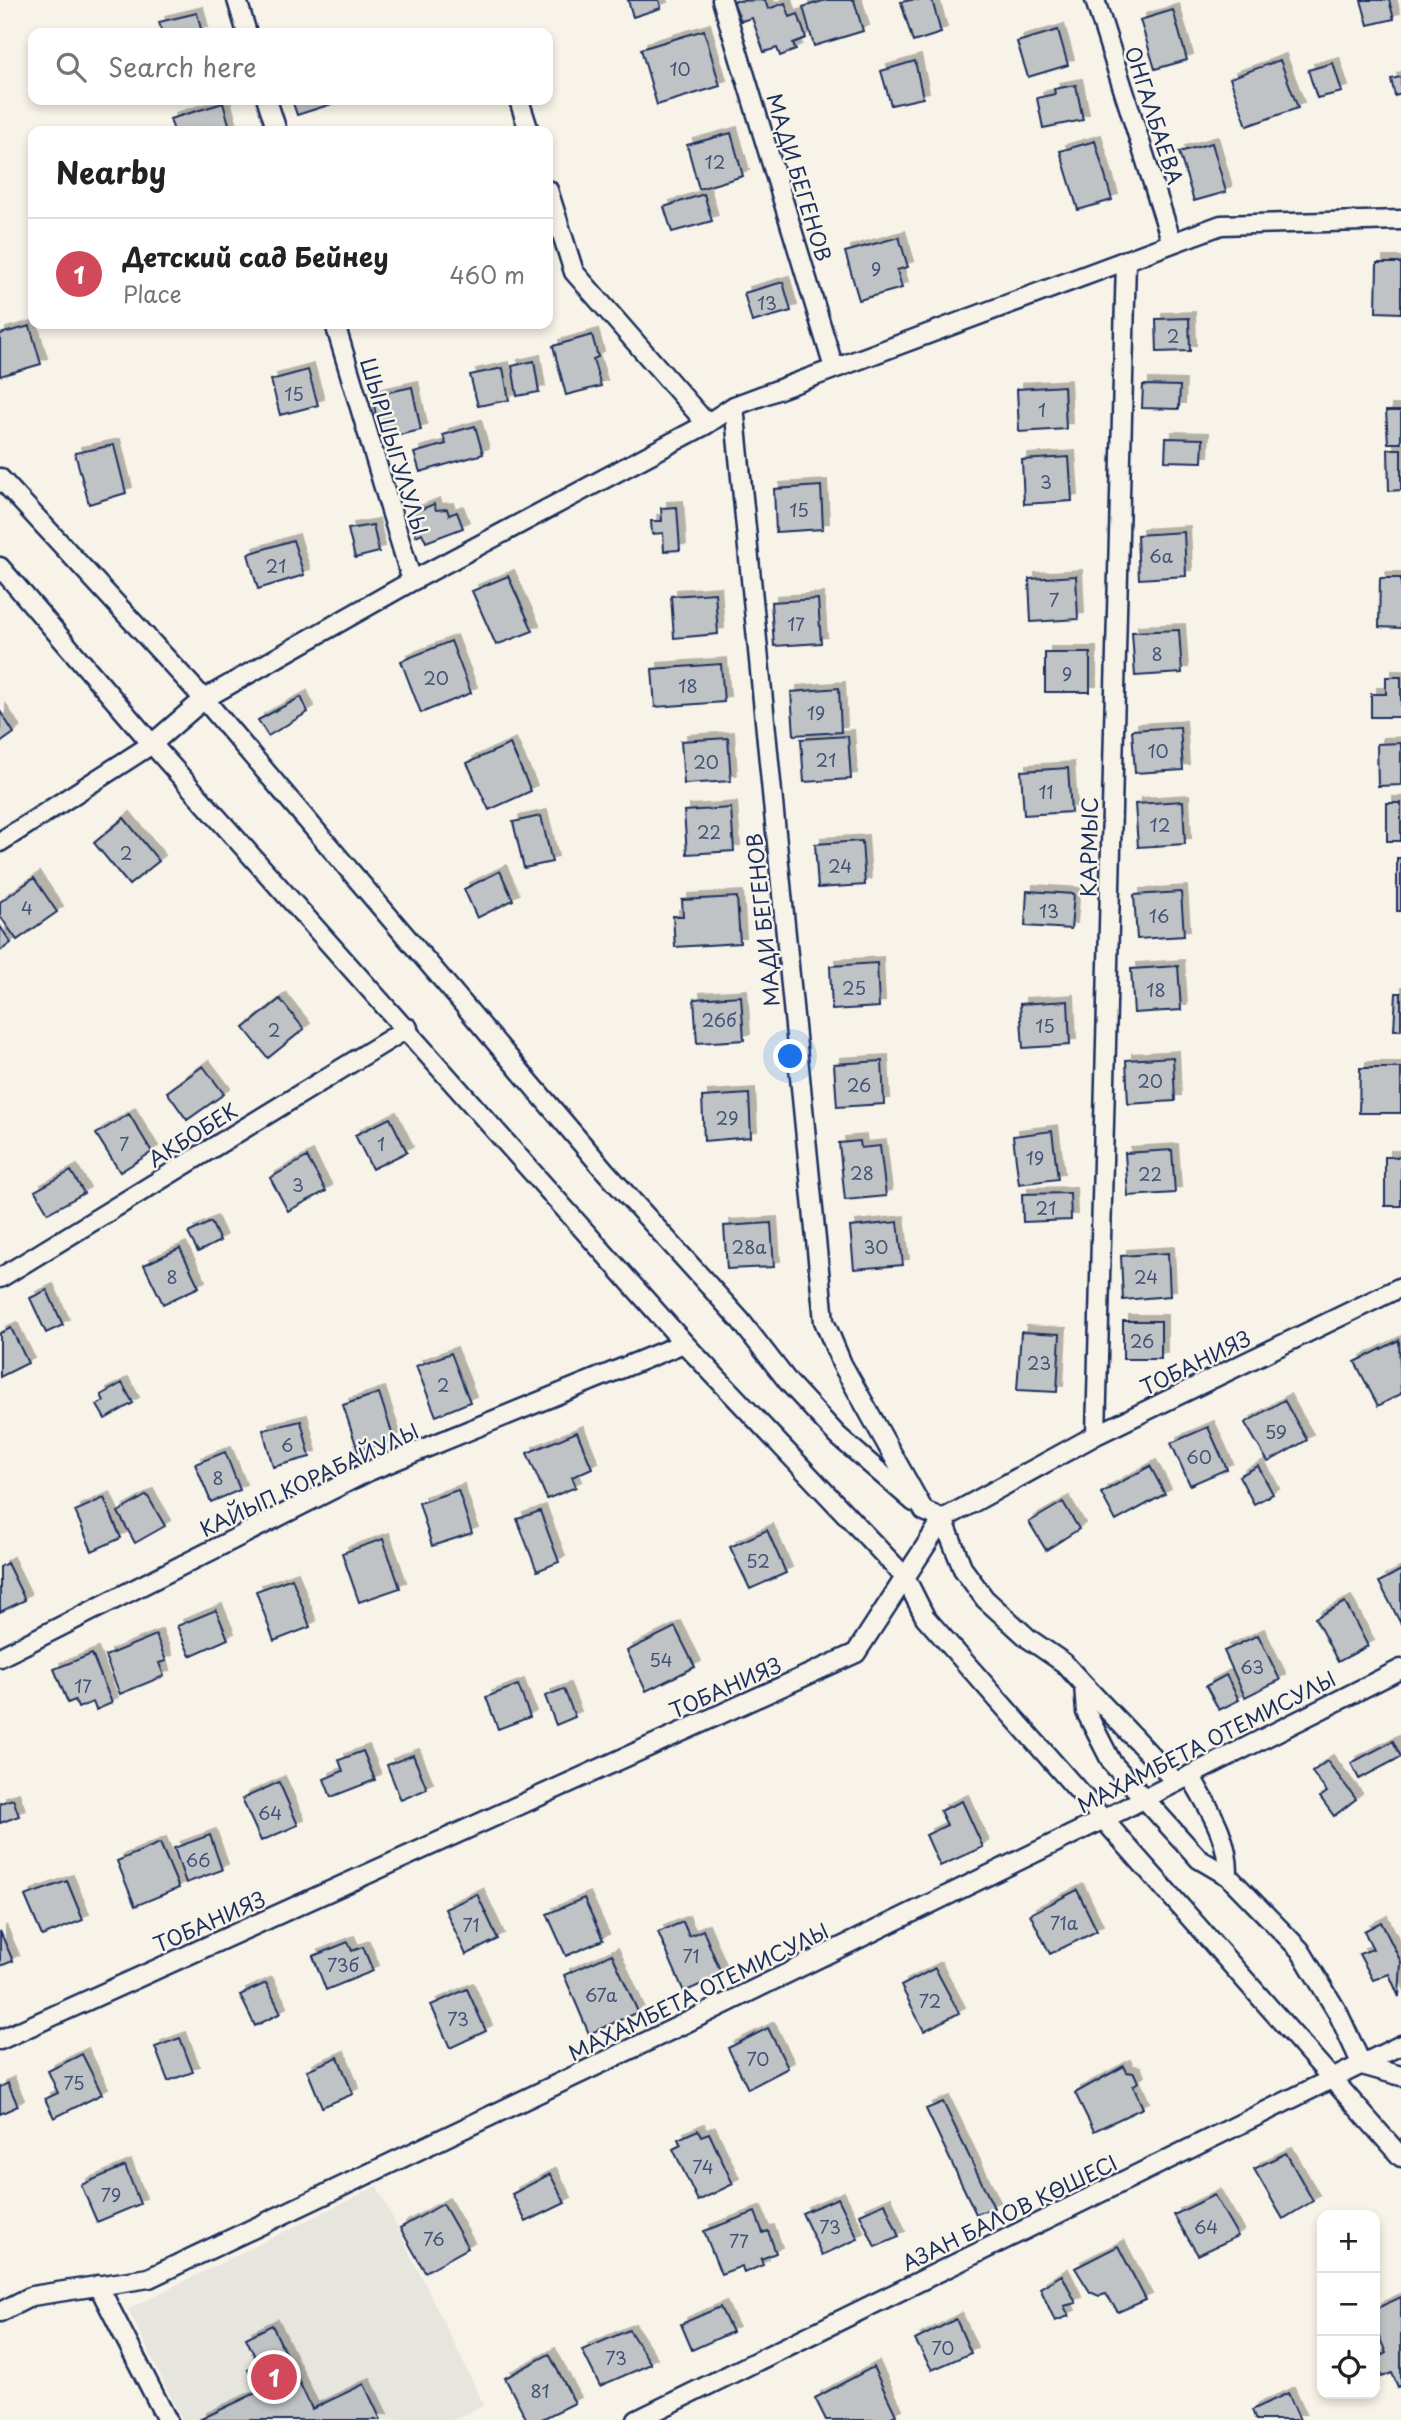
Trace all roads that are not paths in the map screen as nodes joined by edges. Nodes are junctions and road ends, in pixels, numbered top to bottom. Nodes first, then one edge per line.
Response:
1 (237, 0) edge
2 (722, 0) edge
3 (1095, 0) edge
4 (245, 28) edge
5 (269, 105) edge
6 (521, 105) edge
7 (275, 126) edge
8 (527, 126) edge
9 (553, 206) edge
10 (1401, 220) edge
11 (1172, 243) junction
12 (1126, 260) junction
13 (336, 329) edge
14 (834, 368) junction
15 (734, 406) junction
16 (708, 424) junction
17 (0, 463) edge
18 (3, 481) edge
19 (0, 567) edge
20 (412, 581) junction
21 (204, 699) junction
22 (152, 744) junction
23 (0, 842) edge
24 (408, 1028) junction
25 (0, 1278) edge
26 (1401, 1287) edge
27 (684, 1343) junction
28 (1096, 1435) junction
29 (924, 1511) junction
30 (943, 1519) junction
31 (905, 1577) junction
32 (0, 1657) edge
33 (1401, 1669) edge
34 (1084, 1685) junction
35 (1183, 1779) junction
36 (1144, 1798) junction
37 (1102, 1820) junction
38 (1228, 1876) junction
39 (0, 2040) edge
40 (1401, 2045) edge
41 (1362, 2065) junction
42 (1401, 2076) edge
43 (1331, 2080) junction
44 (1401, 2157) edge
45 (98, 2285) junction
46 (0, 2312) edge
47 (167, 2420) edge
48 (637, 2420) edge

1 - 4 street
2 - 14 street, МАДИ БЕГЕНОВ
3 - 11 street, ОНГАЛБАЕВА
5 - 7 street
6 - 8 street
9 - 16 street
10 - 11 street
11 - 12 street
12 - 14 street
12 - 28 street, КАРМЫС
13 - 20 street, ШЫРШЫГУЛУЛЫ
14 - 15 street
15 - 16 street
15 - 29 street, МАДИ БЕГЕНОВ
16 - 20 street
17 - 18 street
18 - 21 street
19 - 22 street
20 - 21 street
21 - 22 street
21 - 29 street
22 - 23 street
22 - 24 street
24 - 25 street, АКБОБЕК
24 - 27 street
26 - 28 street, ТОБАНИЯЗ
27 - 31 street
27 - 32 street, КАЙЫП КОРАБАЙУЛЫ
28 - 30 street, ТОБАНИЯЗ
29 - 30 street
30 - 31 street, ТОБАНИЯЗ
30 - 34 street
31 - 37 street
31 - 39 street, ТОБАНИЯЗ
33 - 35 street, МАХАМБЕТА ОТЕМИСУЛЫ
34 - 35 street
34 - 36 street
35 - 36 street, МАХАМБЕТА ОТЕМИСУЛЫ
35 - 38 street
36 - 37 street, МАХАМБЕТА ОТЕМИСУЛЫ
36 - 38 street
37 - 43 street
37 - 45 street, МАХАМБЕТА ОТЕМИСУЛЫ
38 - 41 street
40 - 41 street, АЗАН БАЛОВ КӨШЕСІ
41 - 42 street
41 - 43 street, АЗАН БАЛОВ КӨШЕСІ
43 - 44 street
43 - 48 street, АЗАН БАЛОВ КӨШЕСІ
45 - 46 street, МАХАМБЕТА ОТЕМИСУЛЫ
45 - 47 street

